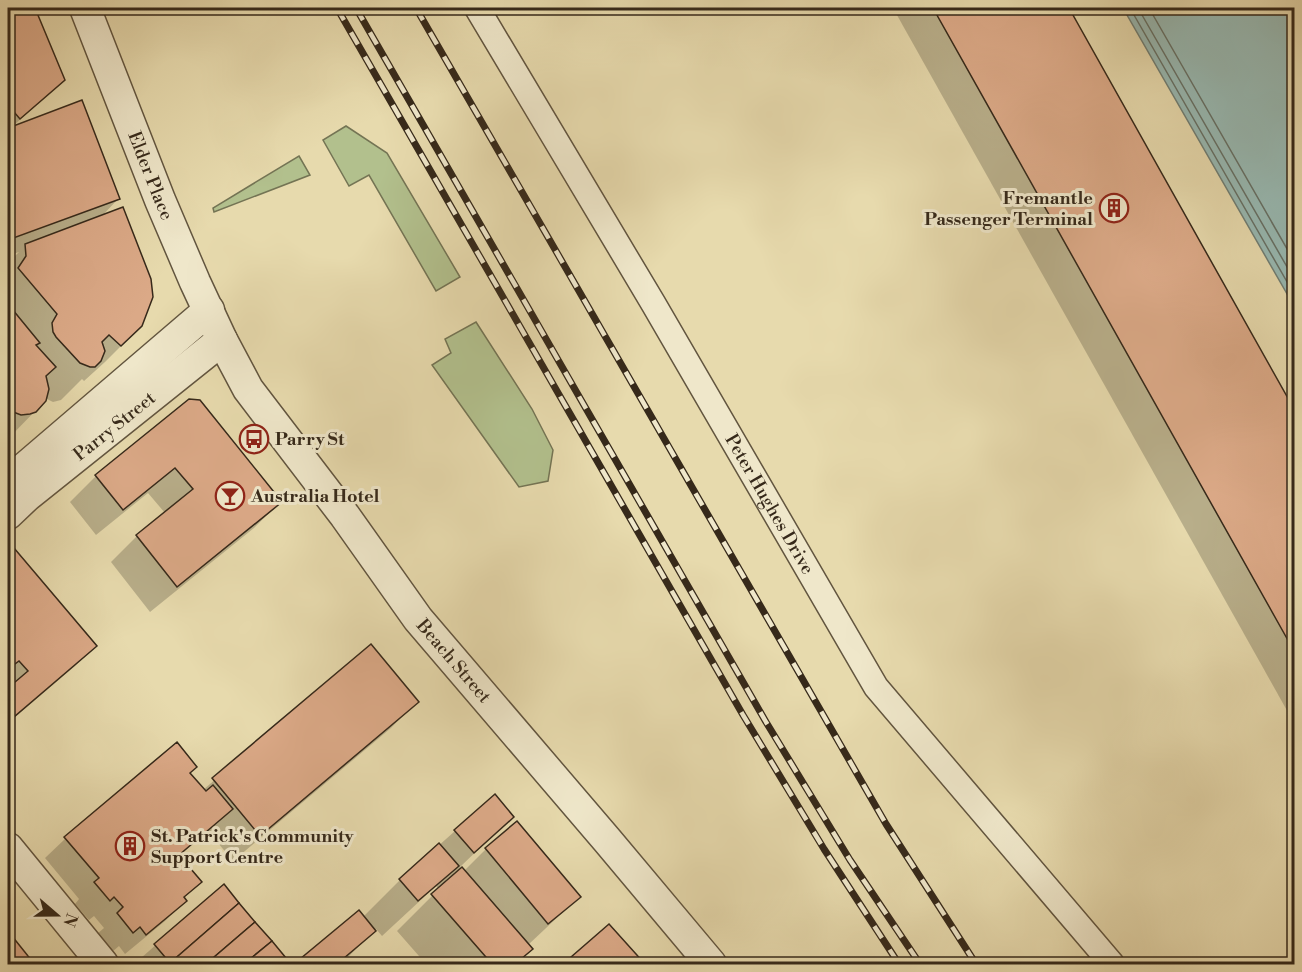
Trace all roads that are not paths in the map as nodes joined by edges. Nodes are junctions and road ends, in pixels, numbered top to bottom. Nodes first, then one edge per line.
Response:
1 (85, 8) edge
2 (477, 8) edge
3 (209, 310) junction
4 (222, 340) junction
5 (12, 489) edge
6 (8, 849) edge
7 (8, 880) edge
8 (82, 964) edge
9 (104, 964) edge
10 (711, 964) edge
11 (1112, 964) edge

1 - 3 street, Elder Place
2 - 11 street, Peter Hughes Drive
3 - 4 street, Elder Place
3 - 5 street, Parry Street
4 - 5 street, Parry Street
4 - 10 street, Beach Street
6 - 9 street
7 - 8 street

